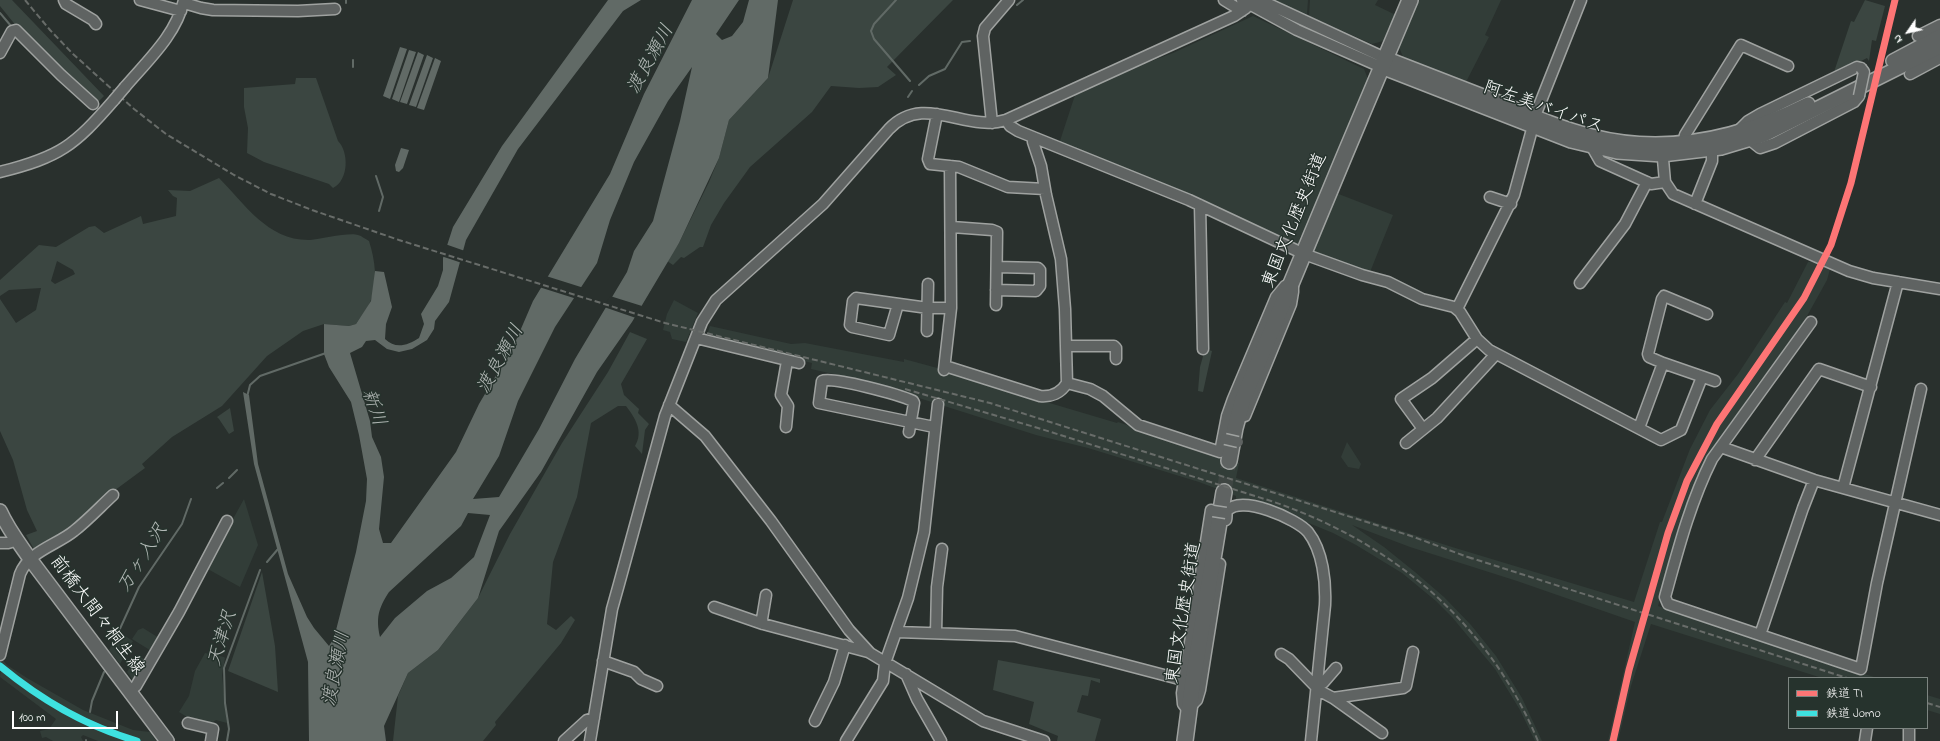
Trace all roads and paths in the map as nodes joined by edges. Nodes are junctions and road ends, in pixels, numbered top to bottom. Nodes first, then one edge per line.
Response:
1 (64, 0) edge
2 (140, 0) edge
3 (1008, 0) edge
4 (1224, 0) edge
5 (1260, 0) edge
6 (1410, 0) edge
7 (1580, 0) edge
8 (1247, 4) edge
9 (183, 5) edge
10 (335, 9) dead end
11 (96, 24) dead end
12 (1940, 24) edge
13 (1918, 36) dead end
14 (1940, 36) edge
15 (1940, 47) edge
16 (0, 52) edge
17 (1940, 58) edge
18 (1383, 63) junction
19 (1788, 66) dead end
20 (1910, 74) dead end
21 (93, 104) dead end
22 (937, 114) junction
23 (1006, 120) junction
24 (1534, 122) junction
25 (992, 123) junction
26 (1736, 134) junction
27 (1034, 138) junction
28 (1750, 140) junction
29 (1683, 143) junction
30 (1592, 147) junction
31 (1662, 150) junction
32 (1712, 150) junction
33 (950, 166) junction
34 (0, 172) edge
35 (1647, 182) junction
36 (1665, 182) junction
37 (1045, 189) junction
38 (1490, 197) dead end
39 (1511, 204) junction
40 (1695, 204) junction
41 (1200, 205) junction
42 (952, 228) junction
43 (1304, 254) junction
44 (997, 267) junction
45 (1293, 282) junction
46 (1898, 282) junction
47 (928, 284) dead end
48 (1580, 284) dead end
49 (1940, 289) edge
50 (996, 290) junction
51 (898, 304) junction
52 (996, 305) dead end
53 (928, 308) junction
54 (951, 308) junction
55 (1457, 310) junction
56 (1707, 314) dead end
57 (1811, 322) dead end
58 (927, 331) dead end
59 (696, 338) junction
60 (1476, 338) junction
61 (1066, 346) junction
62 (1203, 349) dead end
63 (1496, 354) junction
64 (1116, 359) dead end
65 (787, 360) junction
66 (799, 363) dead end
67 (1663, 363) junction
68 (1702, 377) junction
69 (1715, 381) dead end
70 (1067, 383) junction
71 (1871, 386) junction
72 (1921, 389) dead end
73 (938, 404) dead end
74 (669, 405) junction
75 (786, 427) dead end
76 (910, 427) junction
77 (934, 427) junction
78 (1639, 428) junction
79 (1423, 429) junction
80 (1224, 439) junction
81 (1406, 443) dead end
82 (1721, 447) junction
83 (1755, 460) junction
84 (1229, 461) tunnel mouth
85 (1814, 480) junction
86 (1843, 488) junction
87 (1224, 492) tunnel mouth
88 (113, 495) dead end
89 (1894, 503) junction
90 (0, 511) edge
91 (1226, 514) junction
92 (1940, 515) edge
93 (227, 521) dead end
94 (18, 540) junction
95 (0, 542) edge
96 (942, 549) dead end
97 (30, 559) junction
98 (766, 595) dead end
99 (714, 607) dead end
100 (763, 624) junction
101 (897, 632) junction
102 (936, 633) junction
103 (1760, 636) junction
104 (846, 645) junction
105 (1412, 652) dead end
106 (870, 653) junction
107 (1281, 654) dead end
108 (0, 655) edge
109 (603, 661) junction
110 (885, 663) junction
111 (1336, 668) dead end
112 (906, 674) junction
113 (1183, 680) junction
114 (657, 686) dead end
115 (1316, 687) junction
116 (130, 691) junction
117 (1333, 698) junction
118 (1190, 710) junction
119 (594, 718) junction
120 (815, 721) dead end
121 (188, 723) dead end
122 (1868, 729) edge
123 (1909, 729) edge
124 (1382, 733) dead end
125 (1023, 738) edge
126 (167, 741) edge
127 (211, 741) edge
128 (564, 741) edge
129 (590, 741) edge
130 (846, 741) edge
131 (941, 741) edge
132 (1044, 741) edge
133 (1185, 741) edge
134 (1301, 741) edge
135 (1310, 741) edge
136 (1864, 741) edge
137 (1908, 741) edge

1 - 11 street
2 - 9 street
3 - 25 street
4 - 8 street
5 - 18 street
6 - 18 highway, 東国文化歴史街道
7 - 24 street
8 - 18 street
8 - 23 street
9 - 10 street
9 - 34 street, bridge
12 - 13 street
14 - 26 main road, 阿左美バイパス
15 - 28 main road, 阿左美バイパス
16 - 21 street
17 - 20 street
18 - 24 main road, 阿左美バイパス
18 - 43 highway, 東国文化歴史街道
19 - 29 street
22 - 25 street
22 - 33 street
22 - 59 street
23 - 25 street
23 - 27 street
24 - 30 main road, 阿左美バイパス
24 - 31 main road, 阿左美バイパス
24 - 39 street
26 - 28 street, bridge
26 - 29 main road, 阿左美バイパス
27 - 37 street
27 - 41 street
28 - 32 main road, 阿左美バイパス
29 - 31 main road, 阿左美バイパス
30 - 31 main road, 阿左美バイパス
30 - 35 street
31 - 32 main road, 阿左美バイパス
31 - 36 street
32 - 40 street
33 - 37 street
33 - 42 street
35 - 36 street
35 - 48 street
36 - 40 street
37 - 61 street
38 - 39 street
39 - 55 street
40 - 46 street
41 - 43 street
41 - 62 street
42 - 44 street
42 - 54 street
43 - 45 highway, 東国文化歴史街道
43 - 55 street
44 - 50 street
44 - 50 street
45 - 80 street
45 - 80 street, bridge
45 - 84 highway, 東国文化歴史街道
46 - 49 street
46 - 71 street
47 - 53 street
50 - 52 street
51 - 51 street
51 - 53 street
53 - 54 street
53 - 58 street
54 - 70 street
55 - 60 street
56 - 67 street
57 - 82 street
59 - 65 street
59 - 74 street
60 - 63 street
60 - 79 street
61 - 64 street
61 - 70 street
63 - 78 street
63 - 79 street
65 - 66 street
65 - 75 street
67 - 68 street
67 - 78 street
68 - 69 street
68 - 78 street
70 - 80 street
71 - 83 street
71 - 86 street
72 - 89 street
73 - 77 street
74 - 106 street
74 - 109 street
76 - 76 street
76 - 77 street
77 - 101 street
79 - 81 street
82 - 83 street
82 - 103 street
83 - 85 street
85 - 86 street
85 - 103 street
86 - 89 street
87 - 118 highway, 東国文化歴史街道
88 - 97 street
89 - 92 street
89 - 103 street
90 - 94 main road, 前橋大間々桐生線
91 - 113 street, bridge
91 - 115 street
91 - 118 street
93 - 116 street
94 - 95 street
94 - 97 main road, 前橋大間々桐生線
96 - 102 street
97 - 108 street
97 - 116 main road, 前橋大間々桐生線
98 - 100 street
99 - 100 street
100 - 104 street
101 - 102 street
101 - 110 street
102 - 113 street
104 - 106 street
104 - 120 street
105 - 117 street
106 - 110 street
107 - 115 street
109 - 114 street
109 - 119 street
110 - 112 street
110 - 130 street
111 - 115 street
112 - 125 street
112 - 131 street
113 - 118 street
115 - 117 street
115 - 135 street
116 - 126 main road, 前橋大間々桐生線
117 - 124 street
118 - 133 highway, 東国文化歴史街道
119 - 128 street
119 - 129 street
121 - 127 street
122 - 136 street
123 - 137 street
125 - 132 street
134 - 135 street

